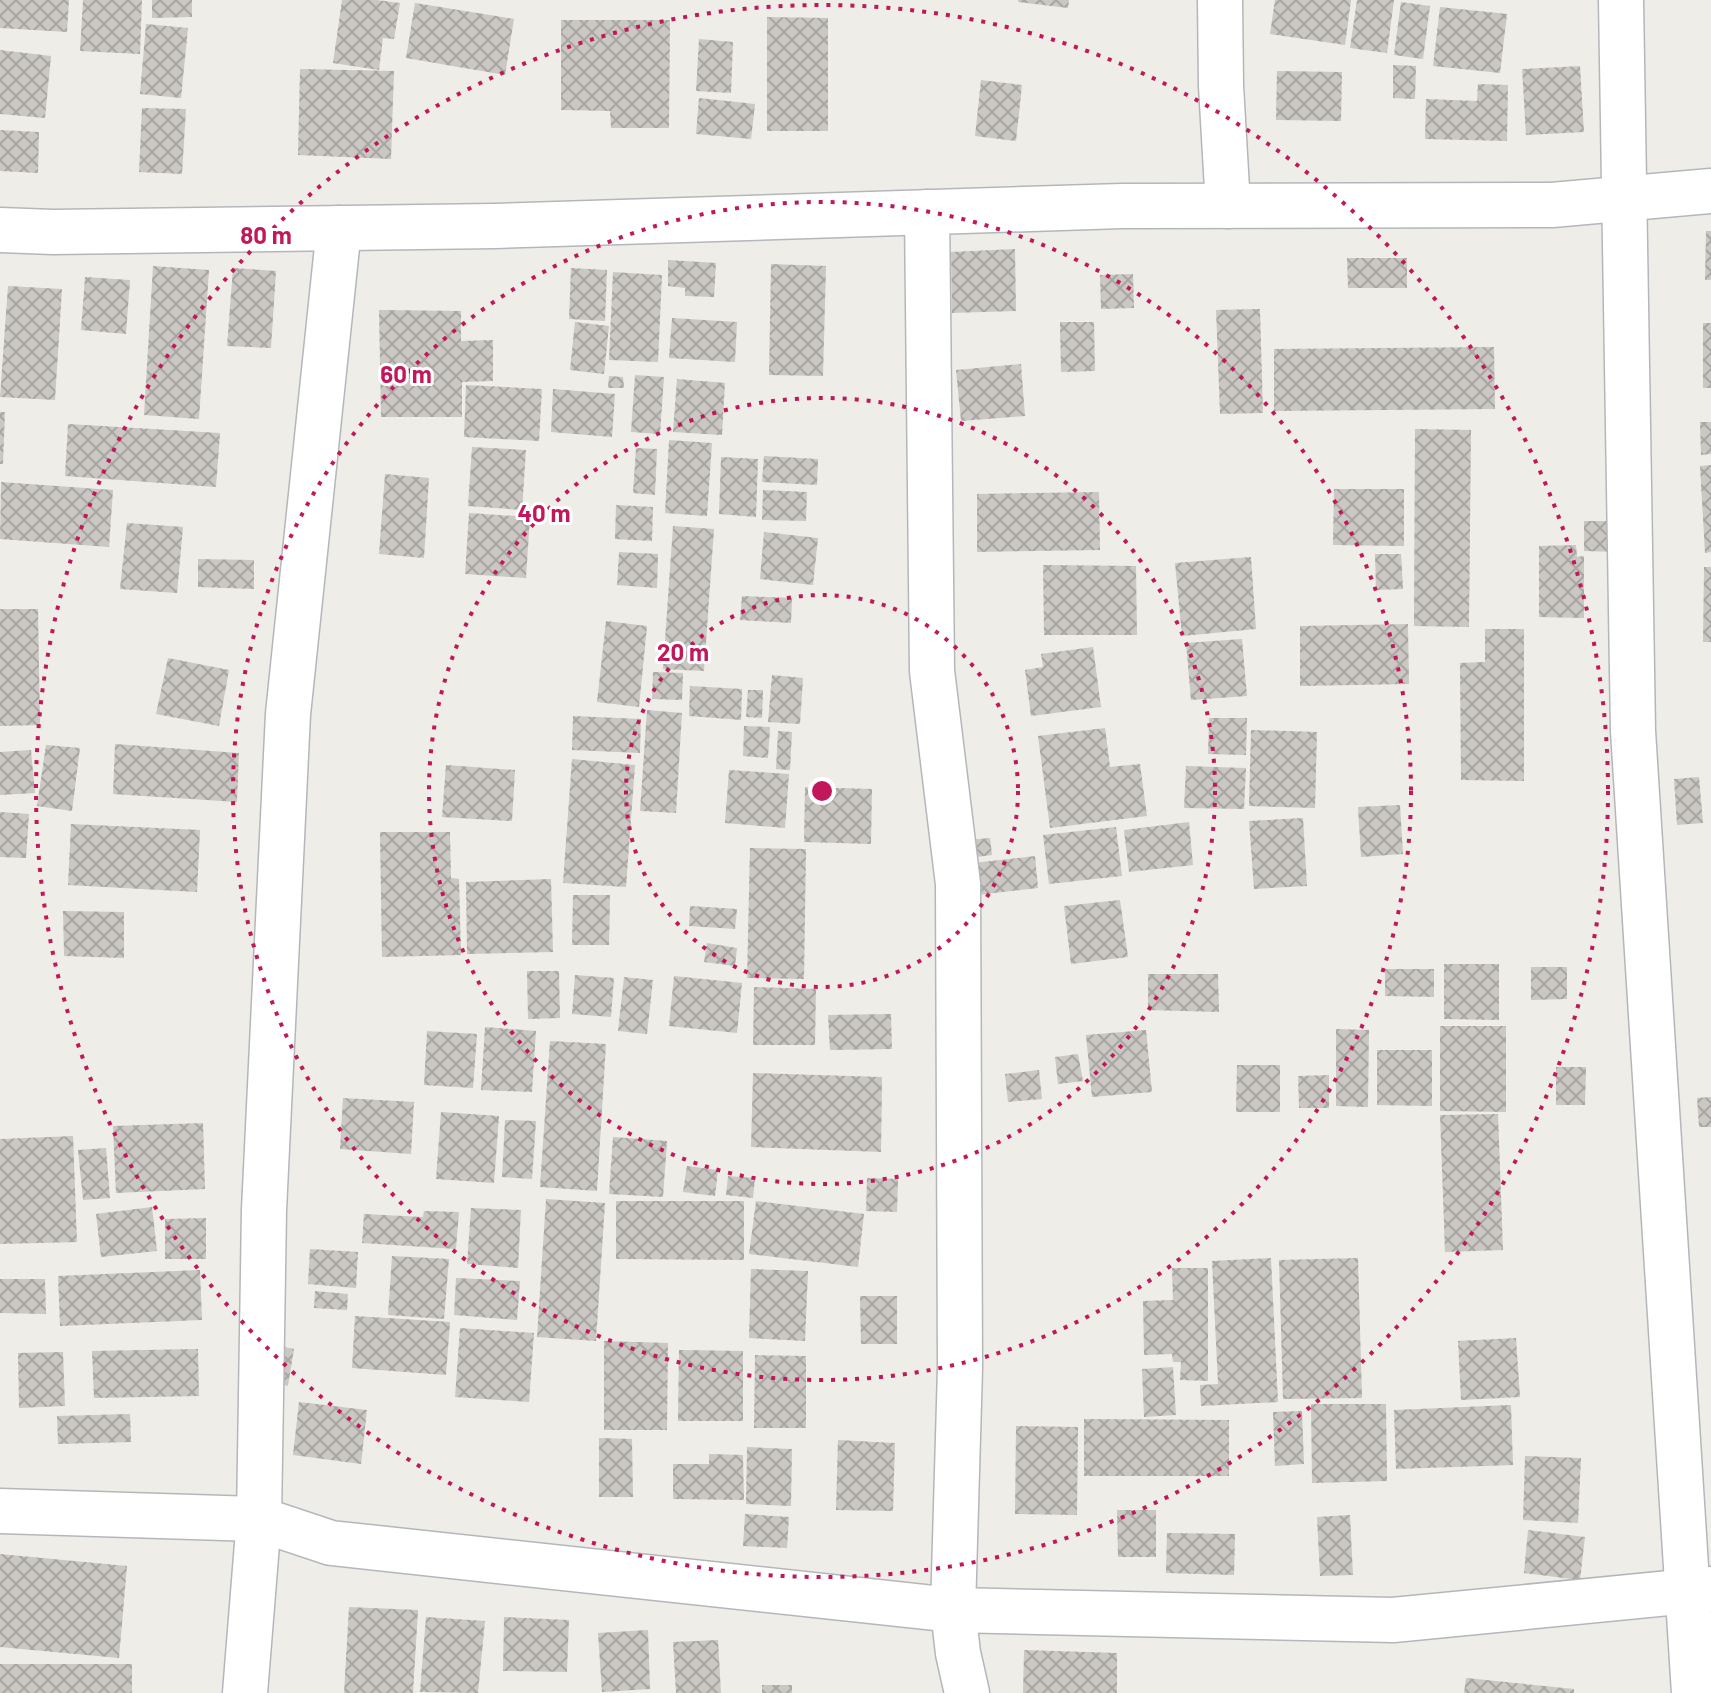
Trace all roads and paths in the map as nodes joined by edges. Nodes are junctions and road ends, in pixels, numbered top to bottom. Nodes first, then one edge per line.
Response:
1 (1220, 0) edge
2 (1621, 0) edge
3 (1711, 191) edge
4 (1624, 198) junction
5 (1228, 206) junction
6 (927, 212) junction
7 (339, 228) junction
8 (0, 230) edge
9 (0, 1511) edge
10 (259, 1519) junction
11 (1700, 1590) edge
12 (953, 1610) junction
13 (245, 1693) edge
14 (967, 1693) edge
15 (1694, 1693) edge

1 - 5 street
2 - 4 street
3 - 4 street
4 - 5 street
4 - 11 street
5 - 6 street
6 - 7 street
6 - 12 street
7 - 8 street
7 - 10 street
9 - 10 street
10 - 12 street
10 - 13 street
11 - 12 street
11 - 15 street
12 - 14 street

